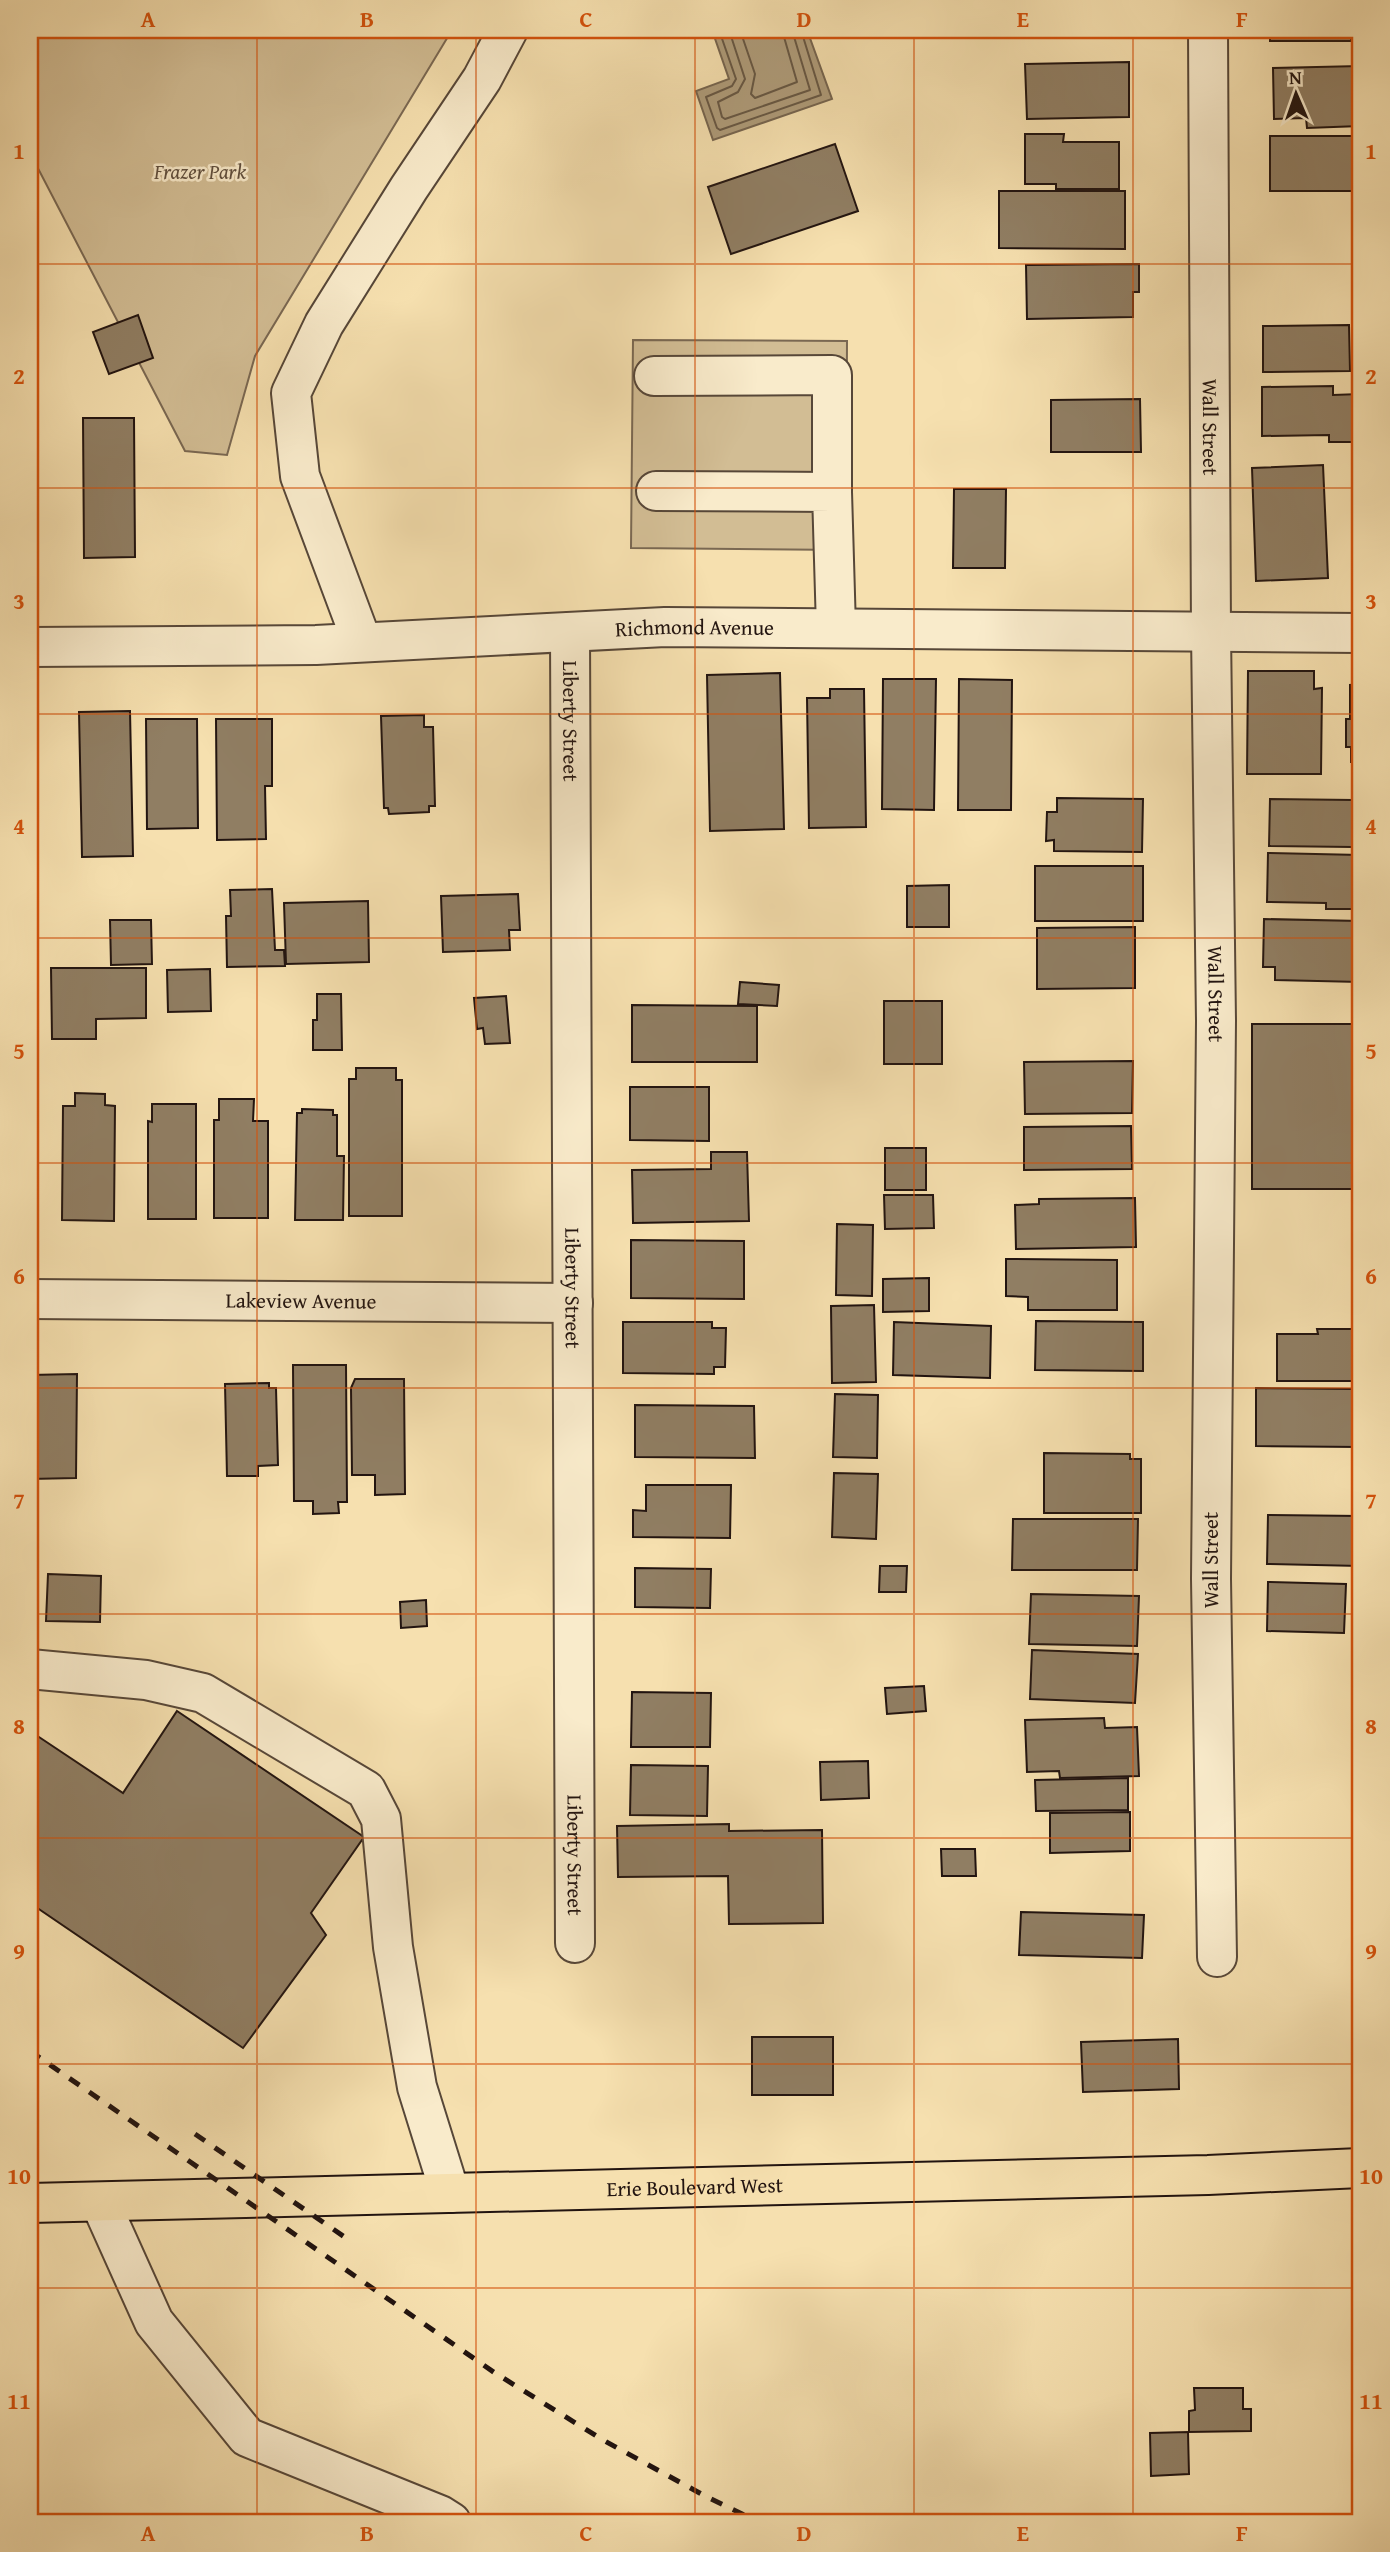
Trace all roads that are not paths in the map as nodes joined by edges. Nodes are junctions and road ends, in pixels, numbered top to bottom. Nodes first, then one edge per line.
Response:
1 (508, 30) edge
2 (1208, 30) edge
3 (654, 376) dead end
4 (656, 491) dead end
5 (832, 492) junction
6 (836, 628) junction
7 (570, 632) junction
8 (1211, 632) junction
9 (1360, 633) edge
10 (362, 642) junction
11 (30, 647) edge
12 (30, 1299) edge
13 (573, 1303) junction
14 (30, 1669) edge
15 (575, 1943) dead end
16 (1217, 1957) dead end
17 (1360, 2168) edge
18 (450, 2193) junction
19 (100, 2202) junction
20 (30, 2203) edge
21 (451, 2522) edge

1 - 10 street
2 - 8 street, Wall Street
3 - 5 street
4 - 5 street
5 - 6 street
6 - 7 street, Richmond Avenue
6 - 8 street, Richmond Avenue
7 - 10 street, Richmond Avenue
7 - 13 street, Liberty Street
8 - 9 street, Richmond Avenue
8 - 16 street, Wall Street
10 - 11 street, Richmond Avenue
12 - 13 street, Lakeview Avenue
13 - 15 street, Liberty Street
14 - 18 street
17 - 18 main road, Erie Boulevard West
18 - 19 main road, Erie Boulevard West
19 - 20 main road, Erie Boulevard West
19 - 21 street

